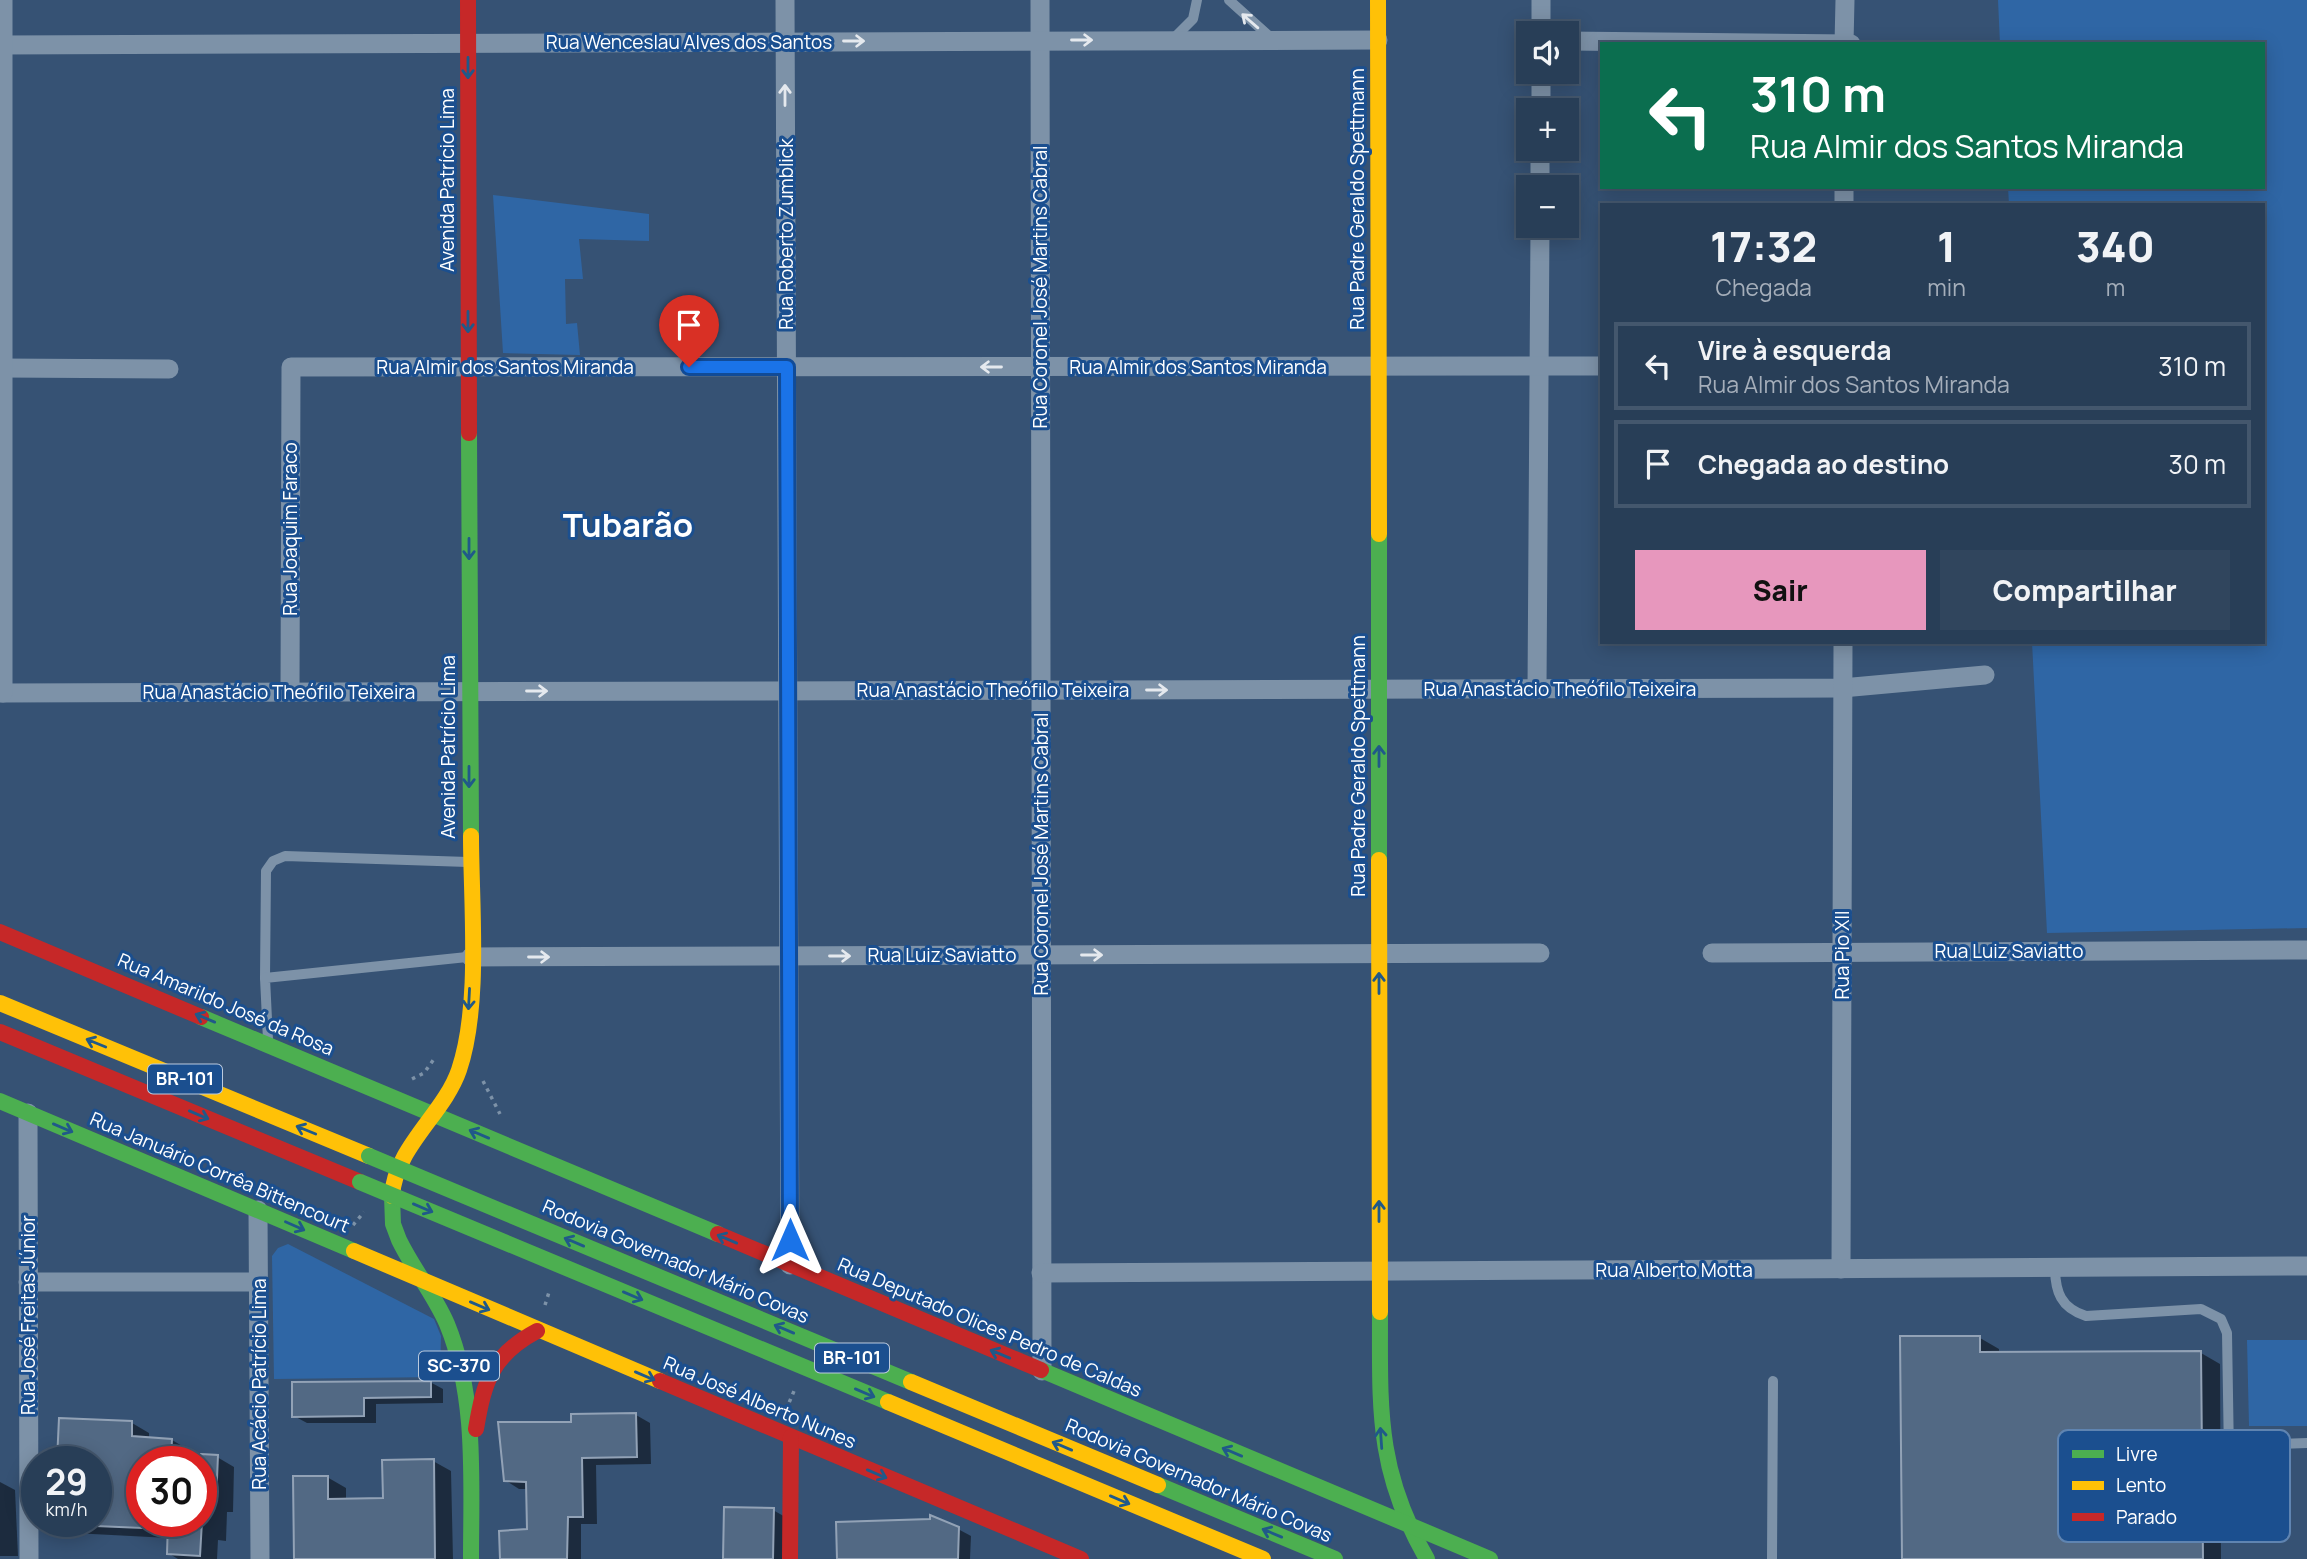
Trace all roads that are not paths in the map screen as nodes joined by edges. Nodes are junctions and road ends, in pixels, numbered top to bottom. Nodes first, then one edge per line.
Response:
1 (3, 0) edge
2 (468, 0) edge
3 (785, 0) edge
4 (1040, 0) edge
5 (1197, 0) edge
6 (1229, 0) edge
7 (1377, 0) edge
8 (1541, 0) edge
9 (1845, 0) edge
10 (1541, 21) edge
11 (1171, 40) junction
12 (1273, 40) junction
13 (1378, 40) junction
14 (785, 41) junction
15 (1040, 41) junction
16 (1579, 41) edge
17 (1659, 42) edge
18 (1844, 42) edge
19 (468, 43) junction
20 (1, 45) edge
21 (1540, 238) edge
22 (1539, 366) junction
23 (1600, 366) edge
24 (291, 367) joint
25 (468, 367) junction
26 (787, 367) junction
27 (1040, 367) junction
28 (1378, 367) junction
29 (1, 368) edge
30 (169, 369) dead end
31 (1843, 644) edge
32 (1985, 675) dead end
33 (1842, 688) junction
34 (1378, 689) junction
35 (1537, 689) junction
36 (1041, 690) junction
37 (469, 691) junction
38 (788, 691) junction
39 (290, 692) junction
40 (1, 693) edge
41 (470, 862) junction
42 (0, 932) edge
43 (2307, 950) edge
44 (1842, 952) junction
45 (1540, 953) dead end
46 (1712, 953) dead end
47 (1379, 954) junction
48 (1041, 955) junction
49 (789, 956) junction
50 (471, 957) junction
51 (265, 978) junction
52 (0, 1003) edge
53 (0, 1032) edge
54 (466, 1042) junction
55 (268, 1045) junction
56 (0, 1101) edge
57 (401, 1101) junction
58 (28, 1113) junction
59 (436, 1115) junction
60 (258, 1210) junction
61 (790, 1265) junction
62 (2307, 1266) edge
63 (2055, 1267) junction
64 (1841, 1269) junction
65 (1378, 1271) junction
66 (1041, 1273) junction
67 (424, 1281) junction
68 (28, 1282) junction
69 (258, 1282) junction
70 (537, 1331) junction
71 (1042, 1371) junction
72 (1773, 1381) dead end
73 (2229, 1430) edge
74 (790, 1437) junction
75 (471, 1458) junction
76 (1407, 1527) junction
77 (1045, 1551) edge
78 (29, 1559) edge
79 (260, 1559) edge
80 (471, 1559) edge
81 (790, 1559) edge
82 (1081, 1559) edge
83 (1263, 1559) edge
84 (1335, 1559) edge
85 (1427, 1559) edge
86 (1490, 1559) edge
87 (1772, 1559) edge

1 - 20 street
2 - 19 main road, Avenida Patrício Lima
3 - 14 street, Rua Roberto Zumblick
4 - 15 street, Rua Coronel José Martins Cabral
5 - 11 lane
12 -> 6 lane
7 - 13 main road, Rua Padre Geraldo Spettmann
8 - 10 street
9 - 18 street
11 - 12 street, Rua Wenceslau Alves dos Santos
15 -> 11 street, Rua Wenceslau Alves dos Santos
12 - 13 street, Rua Wenceslau Alves dos Santos
13 - 28 main road, Rua Padre Geraldo Spettmann
14 -> 15 street, Rua Wenceslau Alves dos Santos
14 - 19 street, Rua Wenceslau Alves dos Santos
26 -> 14 street, Rua Roberto Zumblick
15 - 27 street, Rua Coronel José Martins Cabral
16 - 17 street
19 - 20 street, Rua Wenceslau Alves dos Santos
19 -> 25 main road, Avenida Patrício Lima
20 - 29 street
21 - 22 street
22 - 23 street, Rua Almir dos Santos Miranda
22 - 28 street, Rua Almir dos Santos Miranda
22 - 35 street
24 - 25 street, Rua Almir dos Santos Miranda
24 - 39 street, Rua Joaquim Faraco
25 - 26 street, Rua Almir dos Santos Miranda
25 -> 37 main road, Avenida Patrício Lima
27 -> 26 street, Rua Almir dos Santos Miranda
26 - 38 street, Rua Roberto Zumblick
27 - 28 street, Rua Almir dos Santos Miranda
27 - 36 street, Rua Coronel José Martins Cabral
28 - 34 main road, Rua Padre Geraldo Spettmann
29 - 30 street
29 - 40 street
31 - 33 street, Rua Pio XII
32 - 33 street, Rua Anastácio Theófilo Teixeira
33 - 35 street, Rua Anastácio Theófilo Teixeira
33 - 44 street, Rua Pio XII
34 - 35 street, Rua Anastácio Theófilo Teixeira
36 -> 34 street, Rua Anastácio Theófilo Teixeira
47 -> 34 main road, Rua Padre Geraldo Spettmann
36 - 38 street, Rua Anastácio Theófilo Teixeira
36 - 48 street, Rua Coronel José Martins Cabral
37 -> 38 street, Rua Anastácio Theófilo Teixeira
37 - 39 street, Rua Anastácio Theófilo Teixeira
37 -> 41 main road, Avenida Patrício Lima
38 - 49 street, Rua Roberto Zumblick
39 - 40 street, Rua Anastácio Theófilo Teixeira
41 - 50 main road, Avenida Patrício Lima
41 - 51 lane
55 -> 42 main road, Rua Amarildo José da Rosa
43 - 44 street, Rua Luiz Saviatto
44 - 46 street, Rua Luiz Saviatto
44 - 64 street, Rua Pio XII
45 - 47 street, Rua Luiz Saviatto
48 -> 47 street, Rua Luiz Saviatto
65 -> 47 main road, Rua Padre Geraldo Spettmann
49 -> 48 street, Rua Luiz Saviatto
48 - 66 street, Rua Coronel José Martins Cabral
50 -> 49 street, Rua Luiz Saviatto
49 - 61 street, Rua Roberto Zumblick
50 - 51 lane
50 -> 54 main road, Avenida Patrício Lima
51 - 55 lane
84 -> 52 main road, Rodovia Governador Mário Covas / BR-101, bridge
53 -> 83 main road, BR-101, bridge
54 - 57 main road
54 - 59 main road, Avenida Patrício Lima
55 - 57 main road, Rua Amarildo José da Rosa
56 - 58 main road, Rua Januário Corrêa Bittencourt
57 - 59 main road, Rua Amarildo José da Rosa
58 -> 60 main road, Rua Januário Corrêa Bittencourt
58 - 68 street, Rua José Freitas Júnior
61 -> 59 main road, Rua Deputado Olices Pedro de Caldas
59 - 67 main road, Avenida Patrício Lima
60 -> 67 main road, Rua Januário Corrêa Bittencourt
60 - 69 street, Rua Acácio Patrício Lima
71 -> 61 main road, Rua Deputado Olices Pedro de Caldas
62 - 63 street, Rua Alberto Motta
63 - 64 street, Rua Alberto Motta
63 - 73 lane
64 - 65 street, Rua Alberto Motta
65 - 66 street, Rua Alberto Motta
76 -> 65 main road, Rua Padre Geraldo Spettmann
66 - 71 street, Rua Coronel José Martins Cabral
67 -> 70 main road, Rua José Alberto Nunes
67 - 75 main road, Avenida Patrício Lima / SC-370
68 - 69 street
68 - 78 street, Rua José Freitas Júnior
69 - 79 street, Rua Acácio Patrício Lima
70 -> 74 main road, Rua José Alberto Nunes
70 - 75 main road, Avenida Patrício Lima / SC-370
76 -> 71 main road, Rua Deputado Olices Pedro de Caldas
72 - 87 lane
74 -> 77 main road, Rua José Alberto Nunes
74 - 81 main road
75 - 80 main road, Avenida Patrício Lima / SC-370
76 - 85 main road, Rua Padre Geraldo Spettmann
76 - 86 main road, Rua Deputado Olices Pedro de Caldas
77 - 82 main road, Rua José Alberto Nunes

